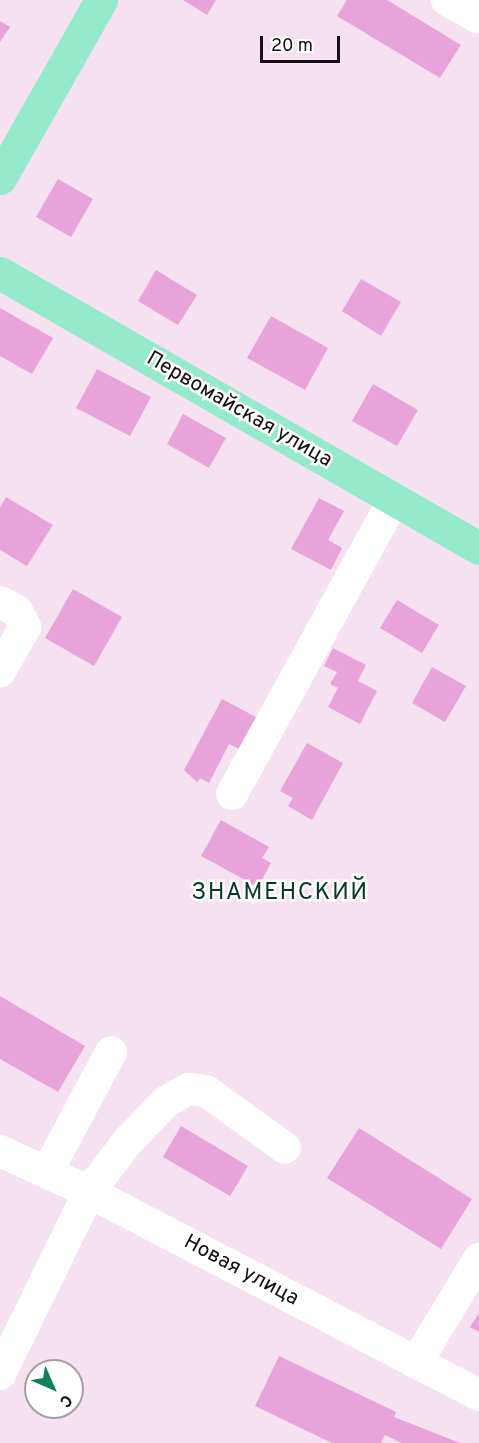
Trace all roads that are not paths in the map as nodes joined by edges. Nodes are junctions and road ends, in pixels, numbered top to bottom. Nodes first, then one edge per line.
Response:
1 (101, 0) edge
2 (447, 0) edge
3 (479, 18) edge
4 (0, 178) edge
5 (0, 273) edge
6 (394, 499) junction
7 (479, 548) edge
8 (0, 602) edge
9 (0, 671) edge
10 (232, 794) dead end
11 (111, 1053) dead end
12 (285, 1148) dead end
13 (0, 1151) edge
14 (47, 1172) junction
15 (89, 1192) junction
16 (479, 1259) edge
17 (416, 1363) junction
18 (0, 1374) edge
19 (479, 1395) edge

1 - 4 main road
2 - 3 street
5 - 6 main road, Первомайская улица
6 - 7 main road, Первомайская улица
6 - 10 street
8 - 9 street
11 - 14 street
12 - 15 street
13 - 14 street, Новая улица
14 - 15 street, Новая улица
15 - 17 street, Новая улица
15 - 18 street
16 - 17 street
17 - 19 street, Новая улица

